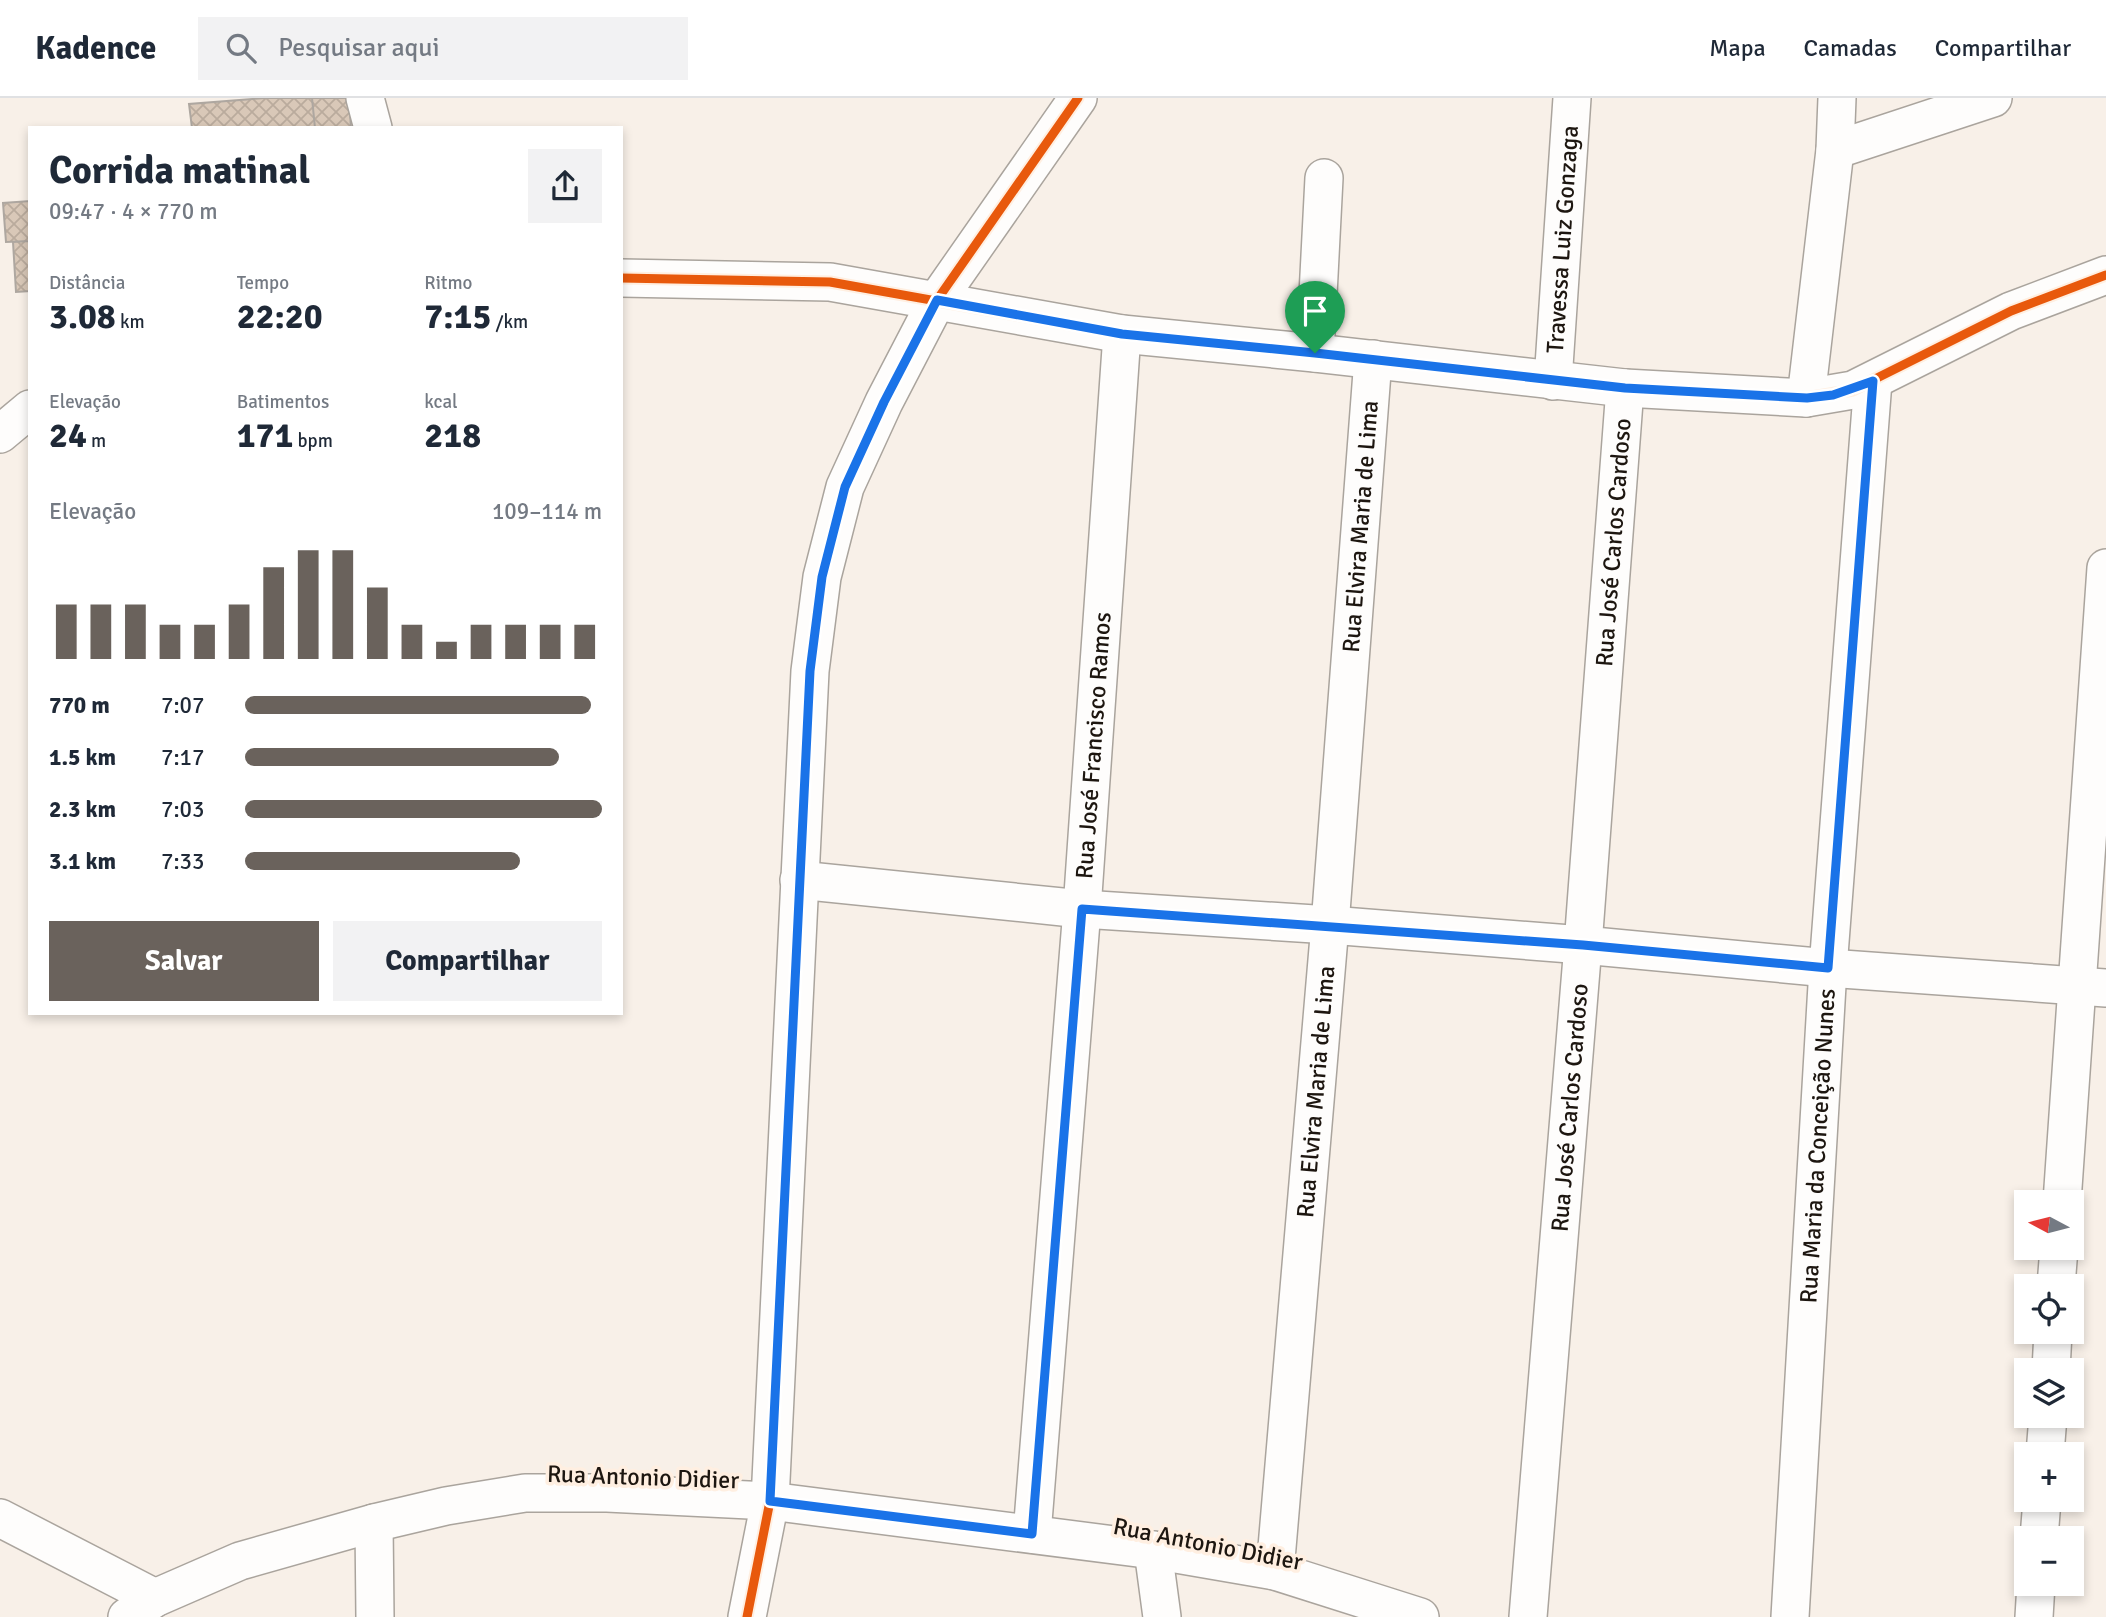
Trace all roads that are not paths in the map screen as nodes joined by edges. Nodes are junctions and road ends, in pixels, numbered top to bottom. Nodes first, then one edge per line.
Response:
1 (365, 98) edge
2 (1077, 98) edge
3 (1572, 98) edge
4 (1837, 98) edge
5 (1993, 98) edge
6 (372, 126) edge
7 (1835, 149) junction
8 (1324, 178) dead end
9 (2106, 275) edge
10 (623, 278) edge
11 (937, 300) junction
12 (1122, 334) junction
13 (1315, 353) junction
14 (1373, 359) junction
15 (1553, 381) junction
16 (1873, 381) junction
17 (1625, 388) junction
18 (1807, 398) junction
19 (28, 411) edge
20 (0, 434) edge
21 (2106, 568) edge
22 (799, 880) junction
23 (1082, 909) junction
24 (1330, 926) junction
25 (1583, 945) junction
26 (1828, 968) junction
27 (2091, 988) edge
28 (2064, 1190) edge
29 (770, 1501) junction
30 (0, 1518) edge
31 (374, 1523) junction
32 (1032, 1534) junction
33 (1153, 1550) junction
34 (1275, 1572) junction
35 (2035, 1596) edge
36 (141, 1607) edge
37 (375, 1617) edge
38 (747, 1617) edge
39 (1162, 1617) edge
40 (1420, 1617) edge
41 (1528, 1617) edge
42 (1790, 1617) edge
43 (2034, 1617) edge

1 - 6 street
2 - 11 street
3 - 15 street, Travessa Luiz Gonzaga
4 - 7 street
5 - 7 street
7 - 18 street
8 - 13 street
9 - 16 street
10 - 11 street
11 - 12 street
11 - 22 street
12 - 13 street
12 - 23 street, Rua José Francisco Ramos
13 - 14 street
14 - 15 street
14 - 24 street, Rua Elvira Maria de Lima
15 - 17 street
16 - 18 street
16 - 26 street, Rua Maria da Conceição Nunes
17 - 18 street
17 - 25 street, Rua José Carlos Cardoso
19 - 20 street
21 - 27 street
22 - 23 street
22 - 29 street
23 - 24 street
23 - 32 street, Rua José Francisco Ramos
24 - 25 street
24 - 34 street, Rua Elvira Maria de Lima
25 - 26 street
25 - 41 street, Rua José Carlos Cardoso
26 - 27 street
26 - 42 street, Rua Maria da Conceição Nunes
27 - 28 street
29 - 31 street, Rua Antonio Didier
29 - 32 street, Rua Antonio Didier
29 - 38 street
30 - 36 street, Rua Antonio Didier
31 - 36 street, Rua Antonio Didier
31 - 37 street
32 - 33 street, Rua Antonio Didier
33 - 34 street, Rua Antonio Didier
33 - 39 street
34 - 40 street, Rua Antonio Didier
35 - 43 street

